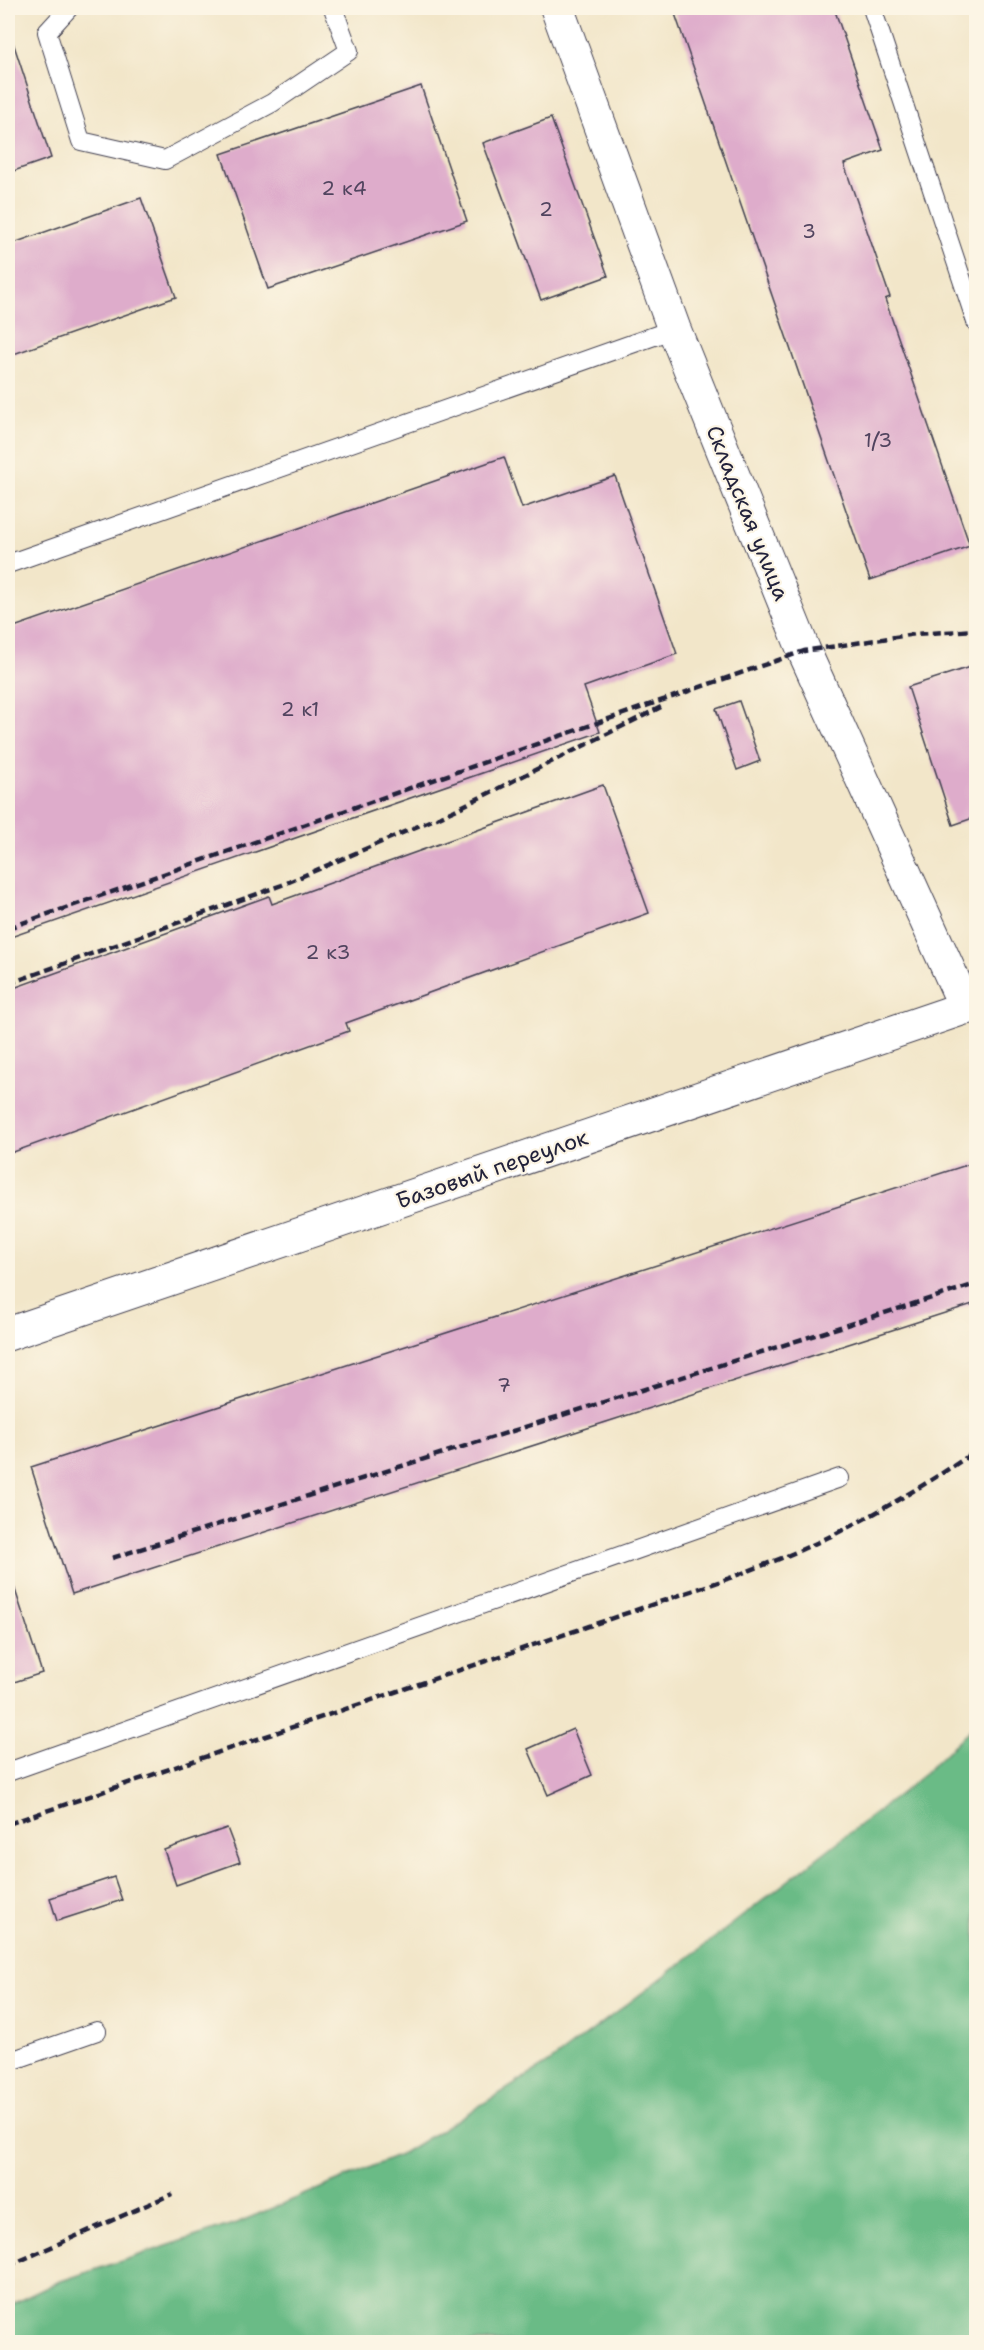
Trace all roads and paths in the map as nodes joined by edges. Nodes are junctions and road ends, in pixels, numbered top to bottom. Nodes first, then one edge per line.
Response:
1 (69, 8) edge
2 (333, 8) edge
3 (557, 8) edge
4 (872, 8) edge
5 (976, 322) edge
6 (674, 330) junction
7 (8, 564) edge
8 (971, 1006) edge
9 (8, 1334) edge
10 (840, 1478) dead end
11 (8, 1772) edge
12 (97, 2031) dead end
13 (8, 2062) edge

1 - 2 lane
3 - 6 street, Складская улица
4 - 5 lane
6 - 7 lane
6 - 8 street, Складская улица
8 - 9 street, Базовый переулок
10 - 11 lane
12 - 13 lane

